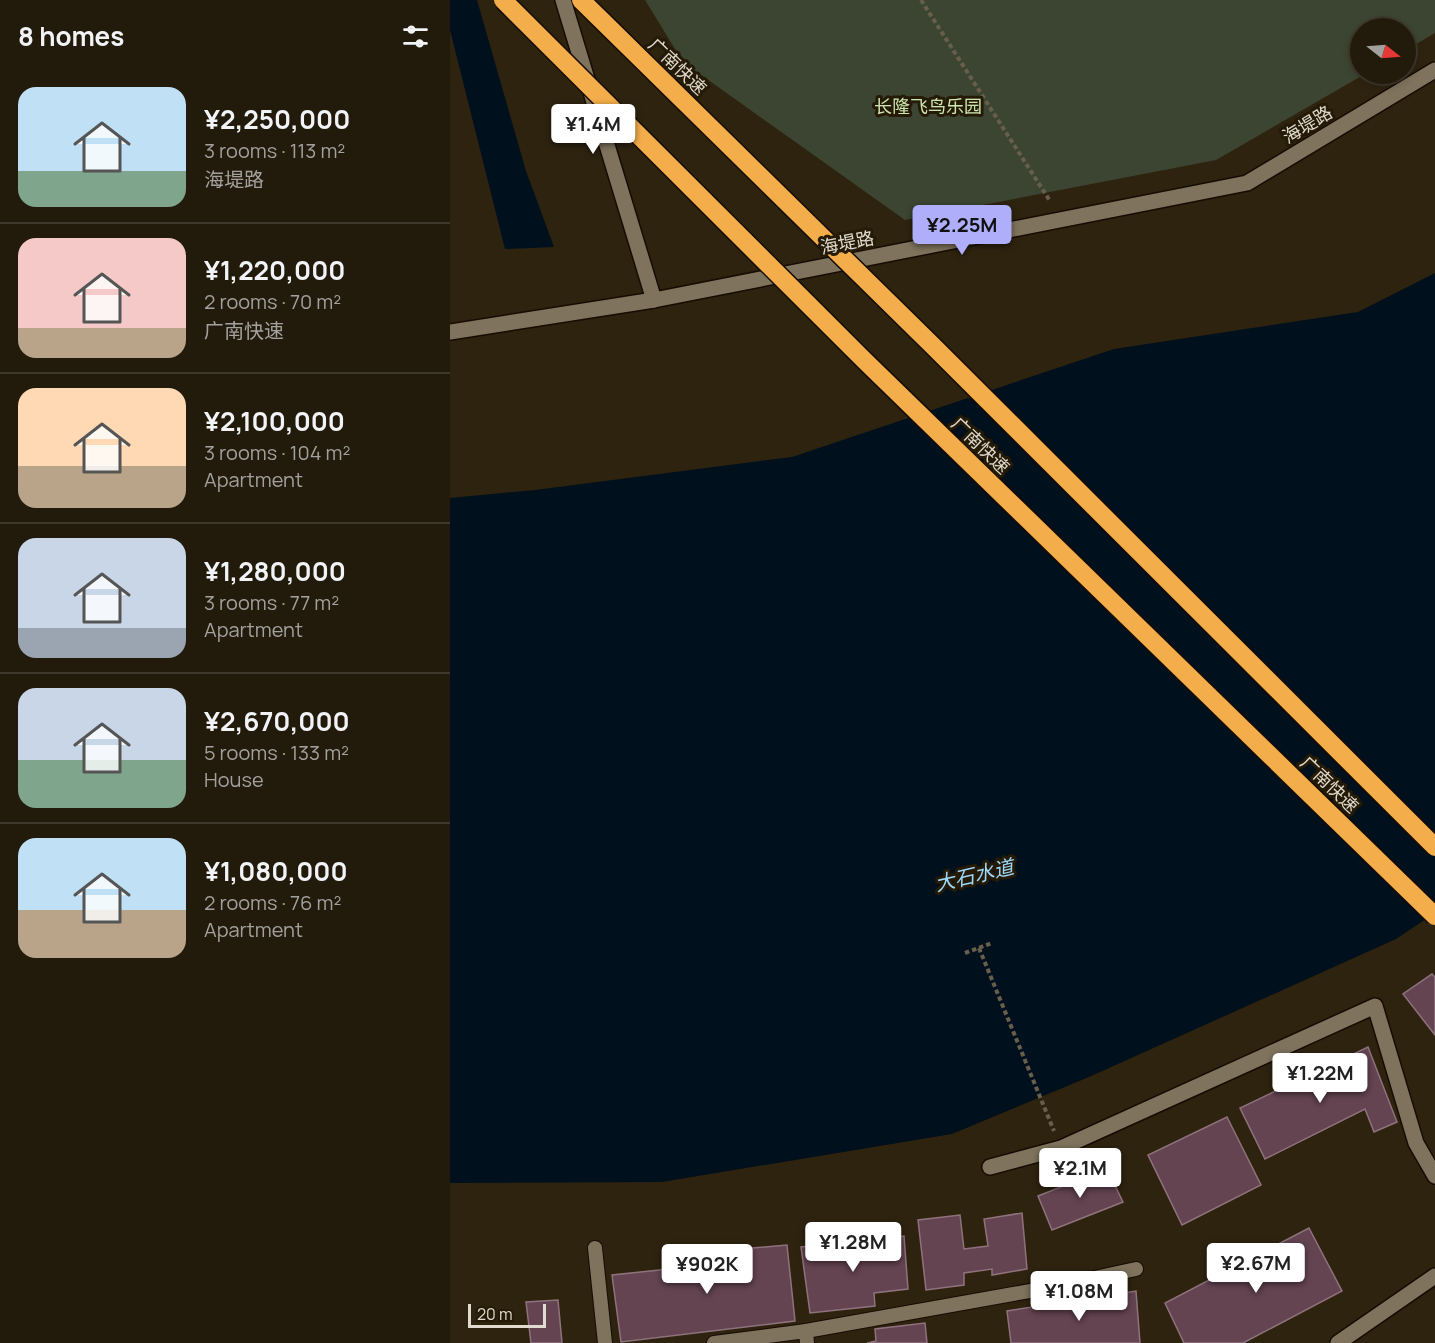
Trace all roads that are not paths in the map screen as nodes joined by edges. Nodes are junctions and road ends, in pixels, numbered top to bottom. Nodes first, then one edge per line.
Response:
1 (502, 0) edge
2 (563, 0) edge
3 (581, 0) edge
4 (1435, 70) edge
5 (654, 300) junction
6 (450, 332) edge
7 (1435, 847) edge
8 (1435, 916) edge
9 (990, 1167) dead end
10 (1435, 1176) edge
11 (595, 1248) dead end
12 (1136, 1269) dead end
13 (1435, 1276) edge
14 (807, 1337) edge
15 (605, 1343) edge
16 (714, 1343) edge
17 (1338, 1343) edge

1 - 8 highway, 广南快速, bridge
2 - 5 street
3 - 7 highway, 广南快速, bridge
4 - 5 street, 海堤路
5 - 6 street, 海堤路
9 - 10 street
11 - 15 lane
12 - 14 lane
13 - 17 street
14 - 16 lane

